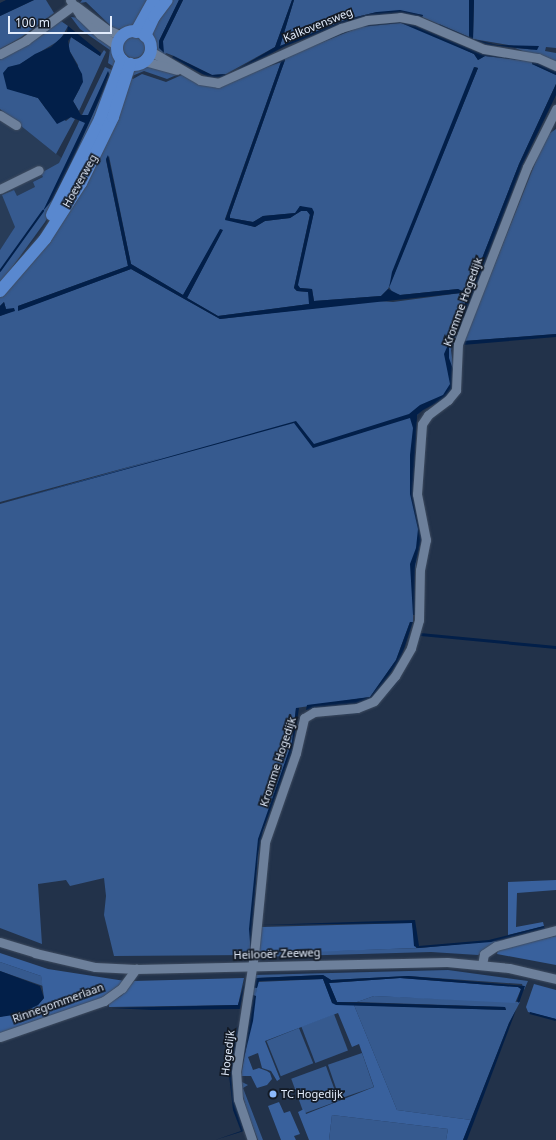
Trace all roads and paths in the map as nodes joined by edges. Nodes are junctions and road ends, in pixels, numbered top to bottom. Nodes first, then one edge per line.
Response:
1 (154, 0) edge
2 (167, 0) edge
3 (72, 3) edge
4 (141, 34) junction
5 (120, 41) junction
6 (0, 54) edge
7 (147, 56) junction
8 (126, 62) junction
9 (556, 66) edge
10 (555, 114) edge
11 (0, 115) edge
12 (16, 125) dead end
13 (39, 170) dead end
14 (0, 190) edge
15 (3, 287) edge
16 (556, 930) edge
17 (0, 942) edge
18 (482, 965) junction
19 (252, 967) junction
20 (136, 969) junction
21 (556, 979) edge
22 (0, 1037) edge
23 (252, 1140) edge

1 - 4 main road
2 - 4 main road
3 - 5 street
3 - 6 street
4 - 5 main road
4 - 7 main road
5 - 8 main road
7 - 8 main road
7 - 9 street, Kalkovensweg
8 - 15 main road, Hoeverweg
10 - 19 street, Kromme Hogedijk
11 - 12 street
13 - 14 street
16 - 18 street
17 - 20 street, Heilooër Zeeweg
18 - 19 street, Heilooër Zeeweg
18 - 21 street, Heilooër Zeeweg
19 - 20 street, Heilooër Zeeweg
19 - 23 street, Hogedijk
20 - 22 street, Rinnegommerlaan

